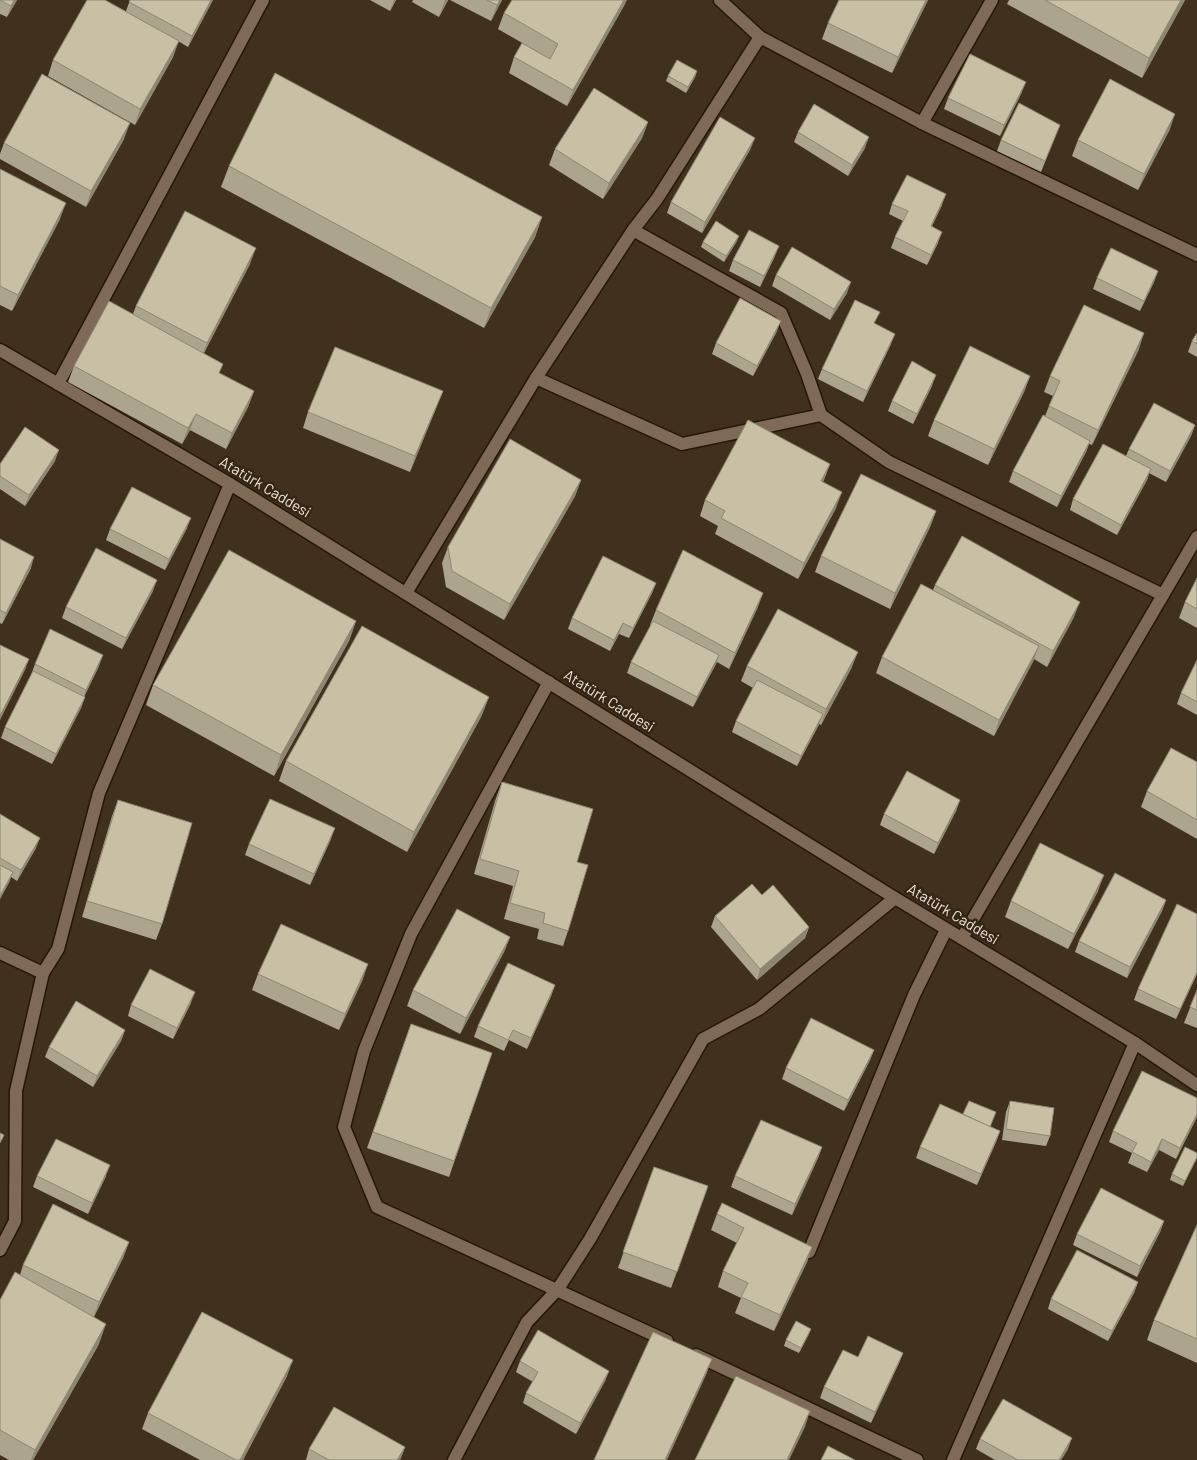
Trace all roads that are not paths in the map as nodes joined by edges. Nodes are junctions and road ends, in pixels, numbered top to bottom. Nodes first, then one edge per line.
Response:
1 (264, 0) edge
2 (720, 0) edge
3 (992, 0) edge
4 (760, 37) junction
5 (922, 123) junction
6 (633, 230) junction
7 (1197, 255) edge
8 (0, 350) edge
9 (536, 378) junction
10 (58, 384) junction
11 (821, 415) junction
12 (230, 484) junction
13 (1197, 537) edge
14 (406, 593) junction
15 (1163, 595) junction
16 (549, 682) junction
17 (895, 898) junction
18 (946, 930) junction
19 (962, 938) junction
20 (0, 953) edge
21 (43, 973) junction
22 (1134, 1043) junction
23 (1197, 1085) edge
24 (0, 1250) edge
25 (809, 1252) edge
26 (558, 1289) junction
27 (454, 1460) edge
28 (917, 1460) edge
29 (953, 1460) edge

1 - 10 street
2 - 4 street
3 - 5 street
4 - 5 street
4 - 6 street
5 - 7 street
6 - 9 street
6 - 11 street
8 - 10 street, Atatürk Caddesi
9 - 11 street
9 - 14 street
10 - 12 street, Atatürk Caddesi
11 - 15 street
12 - 14 street, Atatürk Caddesi
12 - 21 street
13 - 15 street
14 - 16 street, Atatürk Caddesi
15 - 19 street
16 - 17 street, Atatürk Caddesi
16 - 26 street
17 - 18 street, Atatürk Caddesi
17 - 26 street
18 - 19 street, Atatürk Caddesi
18 - 25 street
19 - 22 street, Atatürk Caddesi
20 - 21 street
21 - 24 street
22 - 23 street, Atatürk Caddesi
22 - 29 street
26 - 27 street
26 - 28 street

